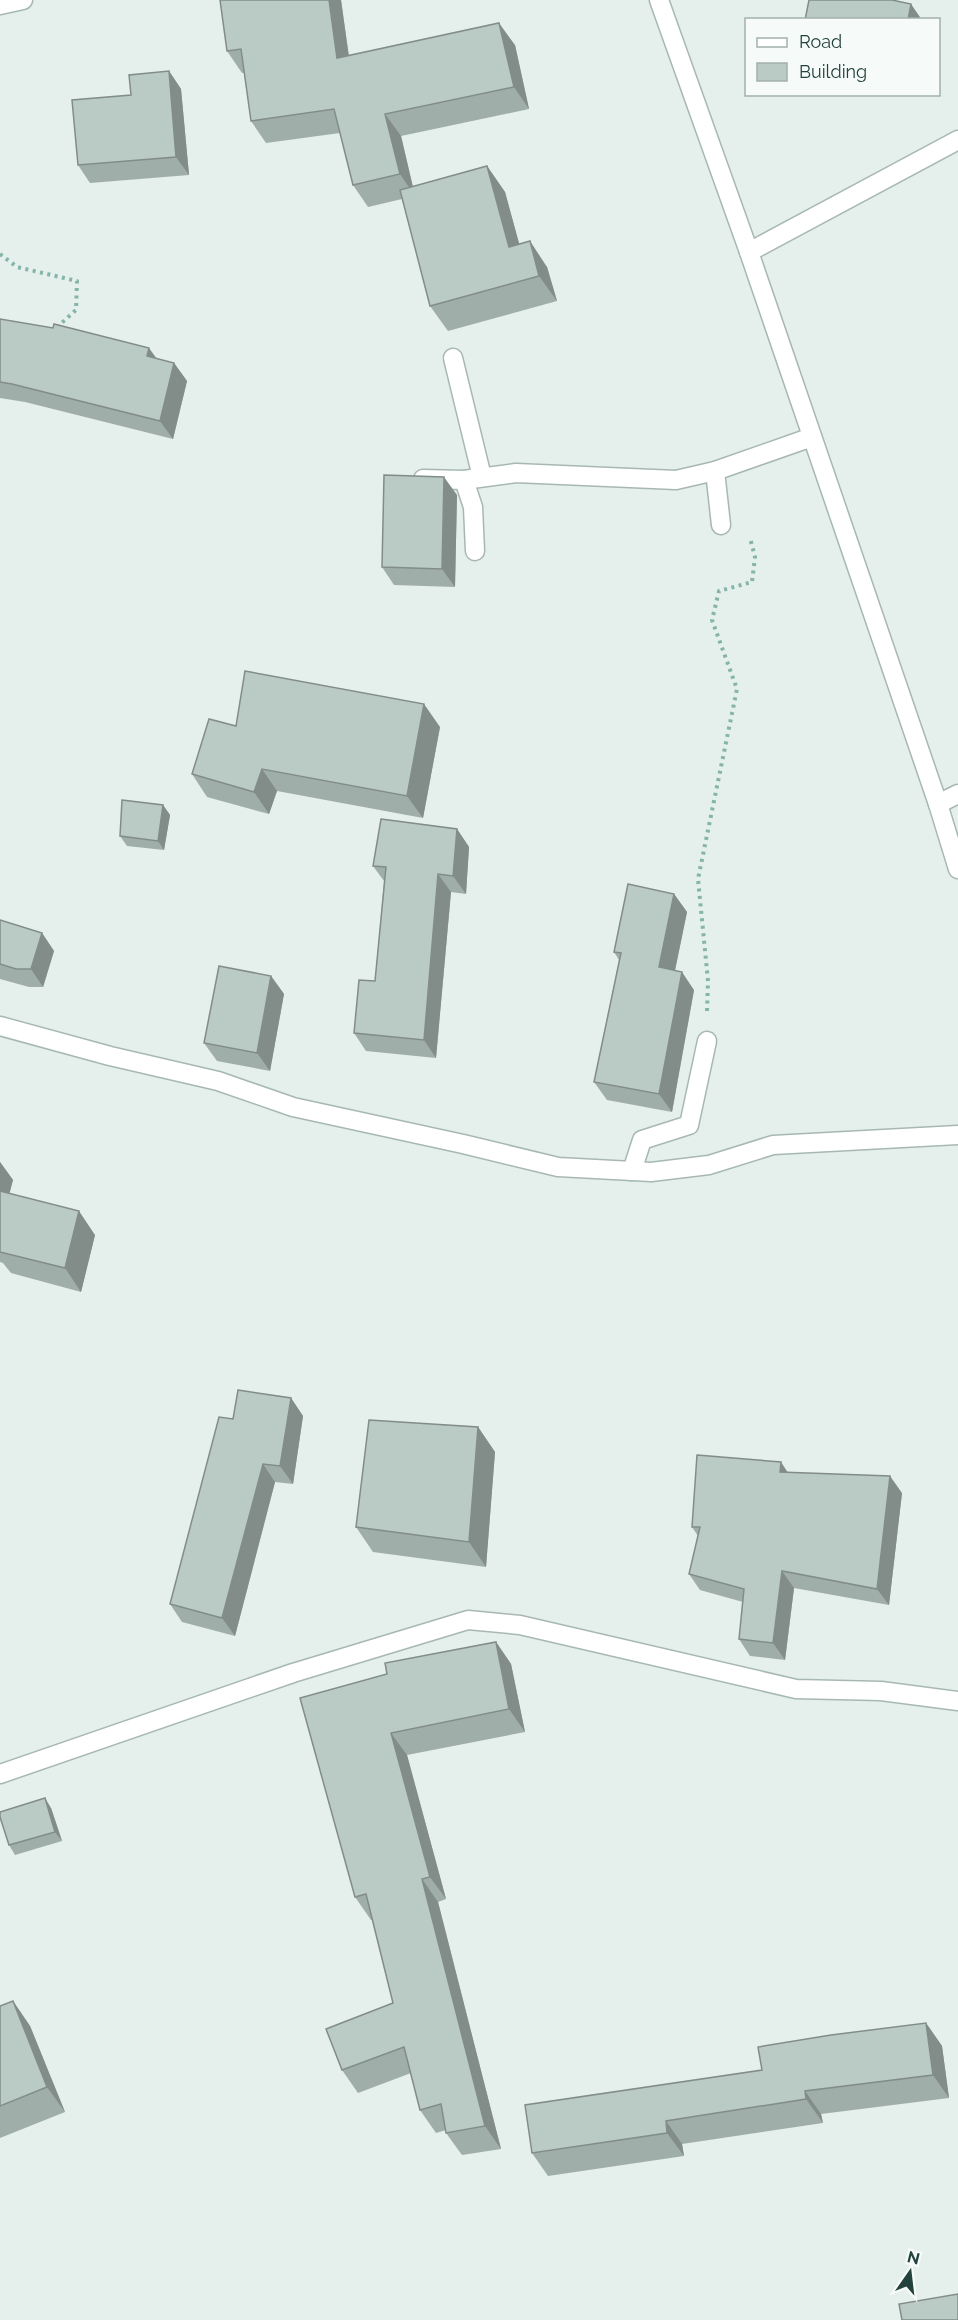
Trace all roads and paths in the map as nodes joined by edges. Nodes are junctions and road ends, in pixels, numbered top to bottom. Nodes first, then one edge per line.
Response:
1 (23, 0) edge
2 (658, 0) edge
3 (0, 5) edge
4 (958, 140) edge
5 (749, 252) junction
6 (0, 254) edge
7 (52, 331) edge
8 (453, 358) dead end
9 (812, 437) junction
10 (715, 471) junction
11 (404, 478) edge
12 (473, 478) junction
13 (721, 525) joint
14 (475, 551) dead end
15 (958, 794) edge
16 (938, 804) junction
17 (958, 869) edge
18 (0, 1026) edge
19 (707, 1041) joint
20 (958, 1135) edge
21 (632, 1171) junction
22 (958, 1701) edge
23 (0, 1774) edge

1 - 3 street
2 - 5 street
4 - 5 street
5 - 9 street
6 - 7 path
8 - 12 street
9 - 10 street
9 - 16 street
10 - 12 street
10 - 13 street
11 - 12 street
12 - 14 street
13 - 19 path
15 - 16 street
16 - 17 street
18 - 21 street
19 - 21 street
20 - 21 street
22 - 23 street

